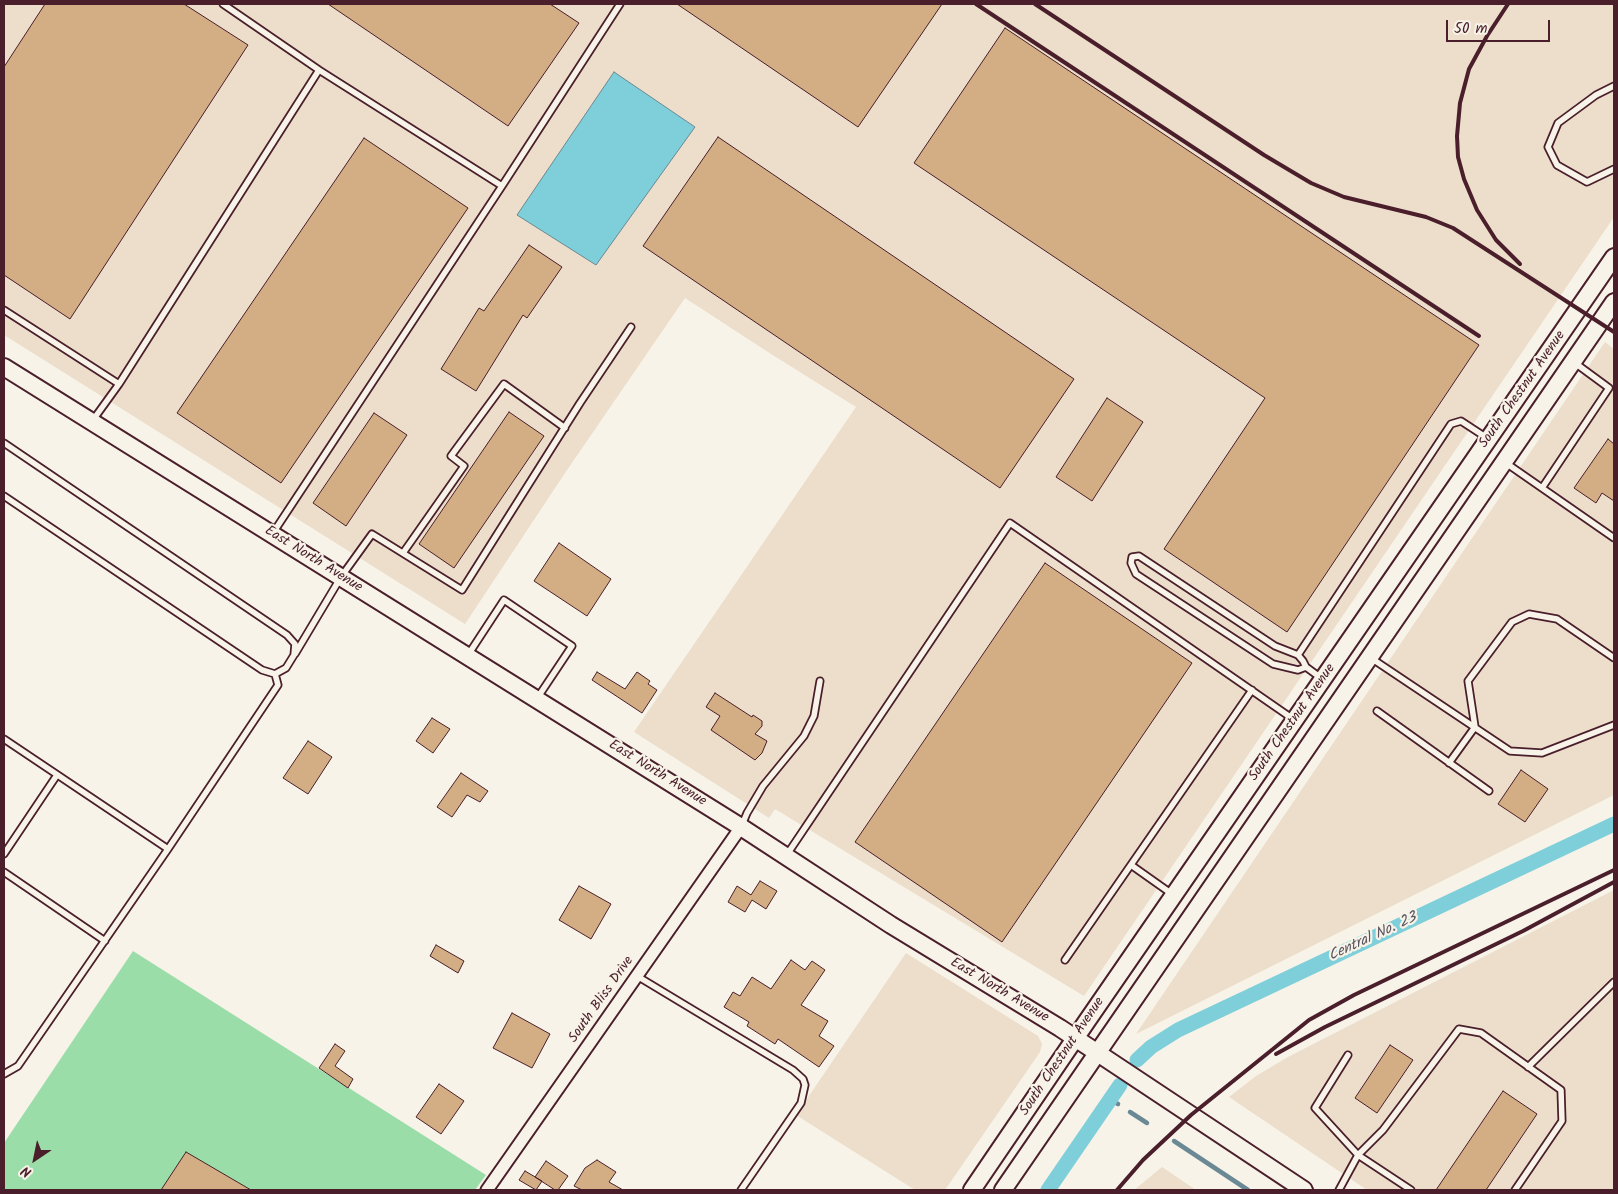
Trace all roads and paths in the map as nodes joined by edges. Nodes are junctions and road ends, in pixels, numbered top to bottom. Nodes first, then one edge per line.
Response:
1 (223, 4) edge
2 (620, 4) edge
3 (319, 70) junction
4 (1614, 86) edge
5 (1614, 170) edge
6 (502, 186) junction
7 (1614, 256) edge
8 (1614, 302) edge
9 (4, 310) edge
10 (631, 327) dead end
11 (1573, 362) junction
12 (4, 367) edge
13 (119, 384) junction
14 (92, 422) junction
15 (565, 428) junction
16 (1488, 439) junction
17 (4, 443) edge
18 (1504, 462) junction
19 (1542, 488) junction
20 (4, 496) edge
21 (272, 534) junction
22 (1614, 538) edge
23 (403, 553) junction
24 (341, 577) junction
25 (294, 655) junction
26 (468, 656) junction
27 (1298, 656) junction
28 (1369, 657) junction
29 (1614, 658) edge
30 (1306, 667) junction
31 (275, 674) junction
32 (1323, 679) junction
33 (820, 681) dead end
34 (1252, 690) junction
35 (536, 699) junction
36 (1377, 711) dead end
37 (1294, 720) junction
38 (1614, 725) edge
39 (1475, 727) junction
40 (4, 739) edge
41 (1449, 763) junction
42 (57, 775) junction
43 (1489, 791) dead end
44 (741, 827) junction
45 (168, 849) junction
46 (4, 854) edge
47 (786, 856) junction
48 (1131, 865) junction
49 (4, 872) edge
50 (1174, 895) junction
51 (105, 941) junction
52 (1065, 960) dead end
53 (637, 976) junction
54 (1614, 982) edge
55 (1075, 1038) junction
56 (1097, 1052) junction
57 (1348, 1055) dead end
58 (1528, 1067) junction
59 (4, 1074) edge
60 (1358, 1156) junction
61 (487, 1190) edge
62 (741, 1190) edge
63 (972, 1190) edge
64 (1003, 1190) edge
65 (1304, 1190) edge
66 (1339, 1190) edge
67 (1411, 1190) edge
68 (1515, 1190) edge

1 - 3 lane
2 - 6 lane
3 - 6 lane
3 - 13 lane
4 - 5 lane
6 - 21 lane
7 - 16 main road, South Chestnut Avenue
8 - 11 main road, South Chestnut Avenue
9 - 13 lane
10 - 15 lane
11 - 18 main road, South Chestnut Avenue
11 - 19 lane
12 - 14 main road, East North Avenue
13 - 14 lane
14 - 21 main road, East North Avenue
15 - 23 lane
15 - 23 lane
16 - 27 lane
16 - 32 main road, South Chestnut Avenue
17 - 25 lane
18 - 19 lane
18 - 28 main road, South Chestnut Avenue
19 - 22 lane
20 - 31 lane
21 - 24 main road, East North Avenue
23 - 24 lane
24 - 25 lane
24 - 26 main road, East North Avenue
25 - 31 lane
26 - 35 main road, East North Avenue
26 - 35 lane
27 - 30 lane
27 - 30 lane
28 - 39 lane
28 - 56 main road, South Chestnut Avenue
29 - 39 lane
30 - 32 lane
31 - 45 lane
32 - 37 main road, South Chestnut Avenue
33 - 44 lane
34 - 37 lane
34 - 47 lane
34 - 48 lane
35 - 44 main road, East North Avenue
36 - 41 lane
37 - 50 main road, South Chestnut Avenue
38 - 39 lane
39 - 41 lane
40 - 42 lane
41 - 43 lane
42 - 45 lane
42 - 46 lane
44 - 47 main road, East North Avenue
44 - 53 street, South Bliss Drive
45 - 51 lane
47 - 55 main road, East North Avenue
48 - 50 lane
48 - 52 lane
49 - 51 lane
50 - 55 main road, South Chestnut Avenue
51 - 59 lane
53 - 61 street, South Bliss Drive
53 - 62 lane
54 - 58 lane
55 - 56 main road, East North Avenue
55 - 63 main road, South Chestnut Avenue
56 - 64 main road, South Chestnut Avenue
56 - 65 main road, East North Avenue
57 - 60 lane
58 - 60 lane
58 - 68 lane
60 - 66 lane
60 - 67 lane

